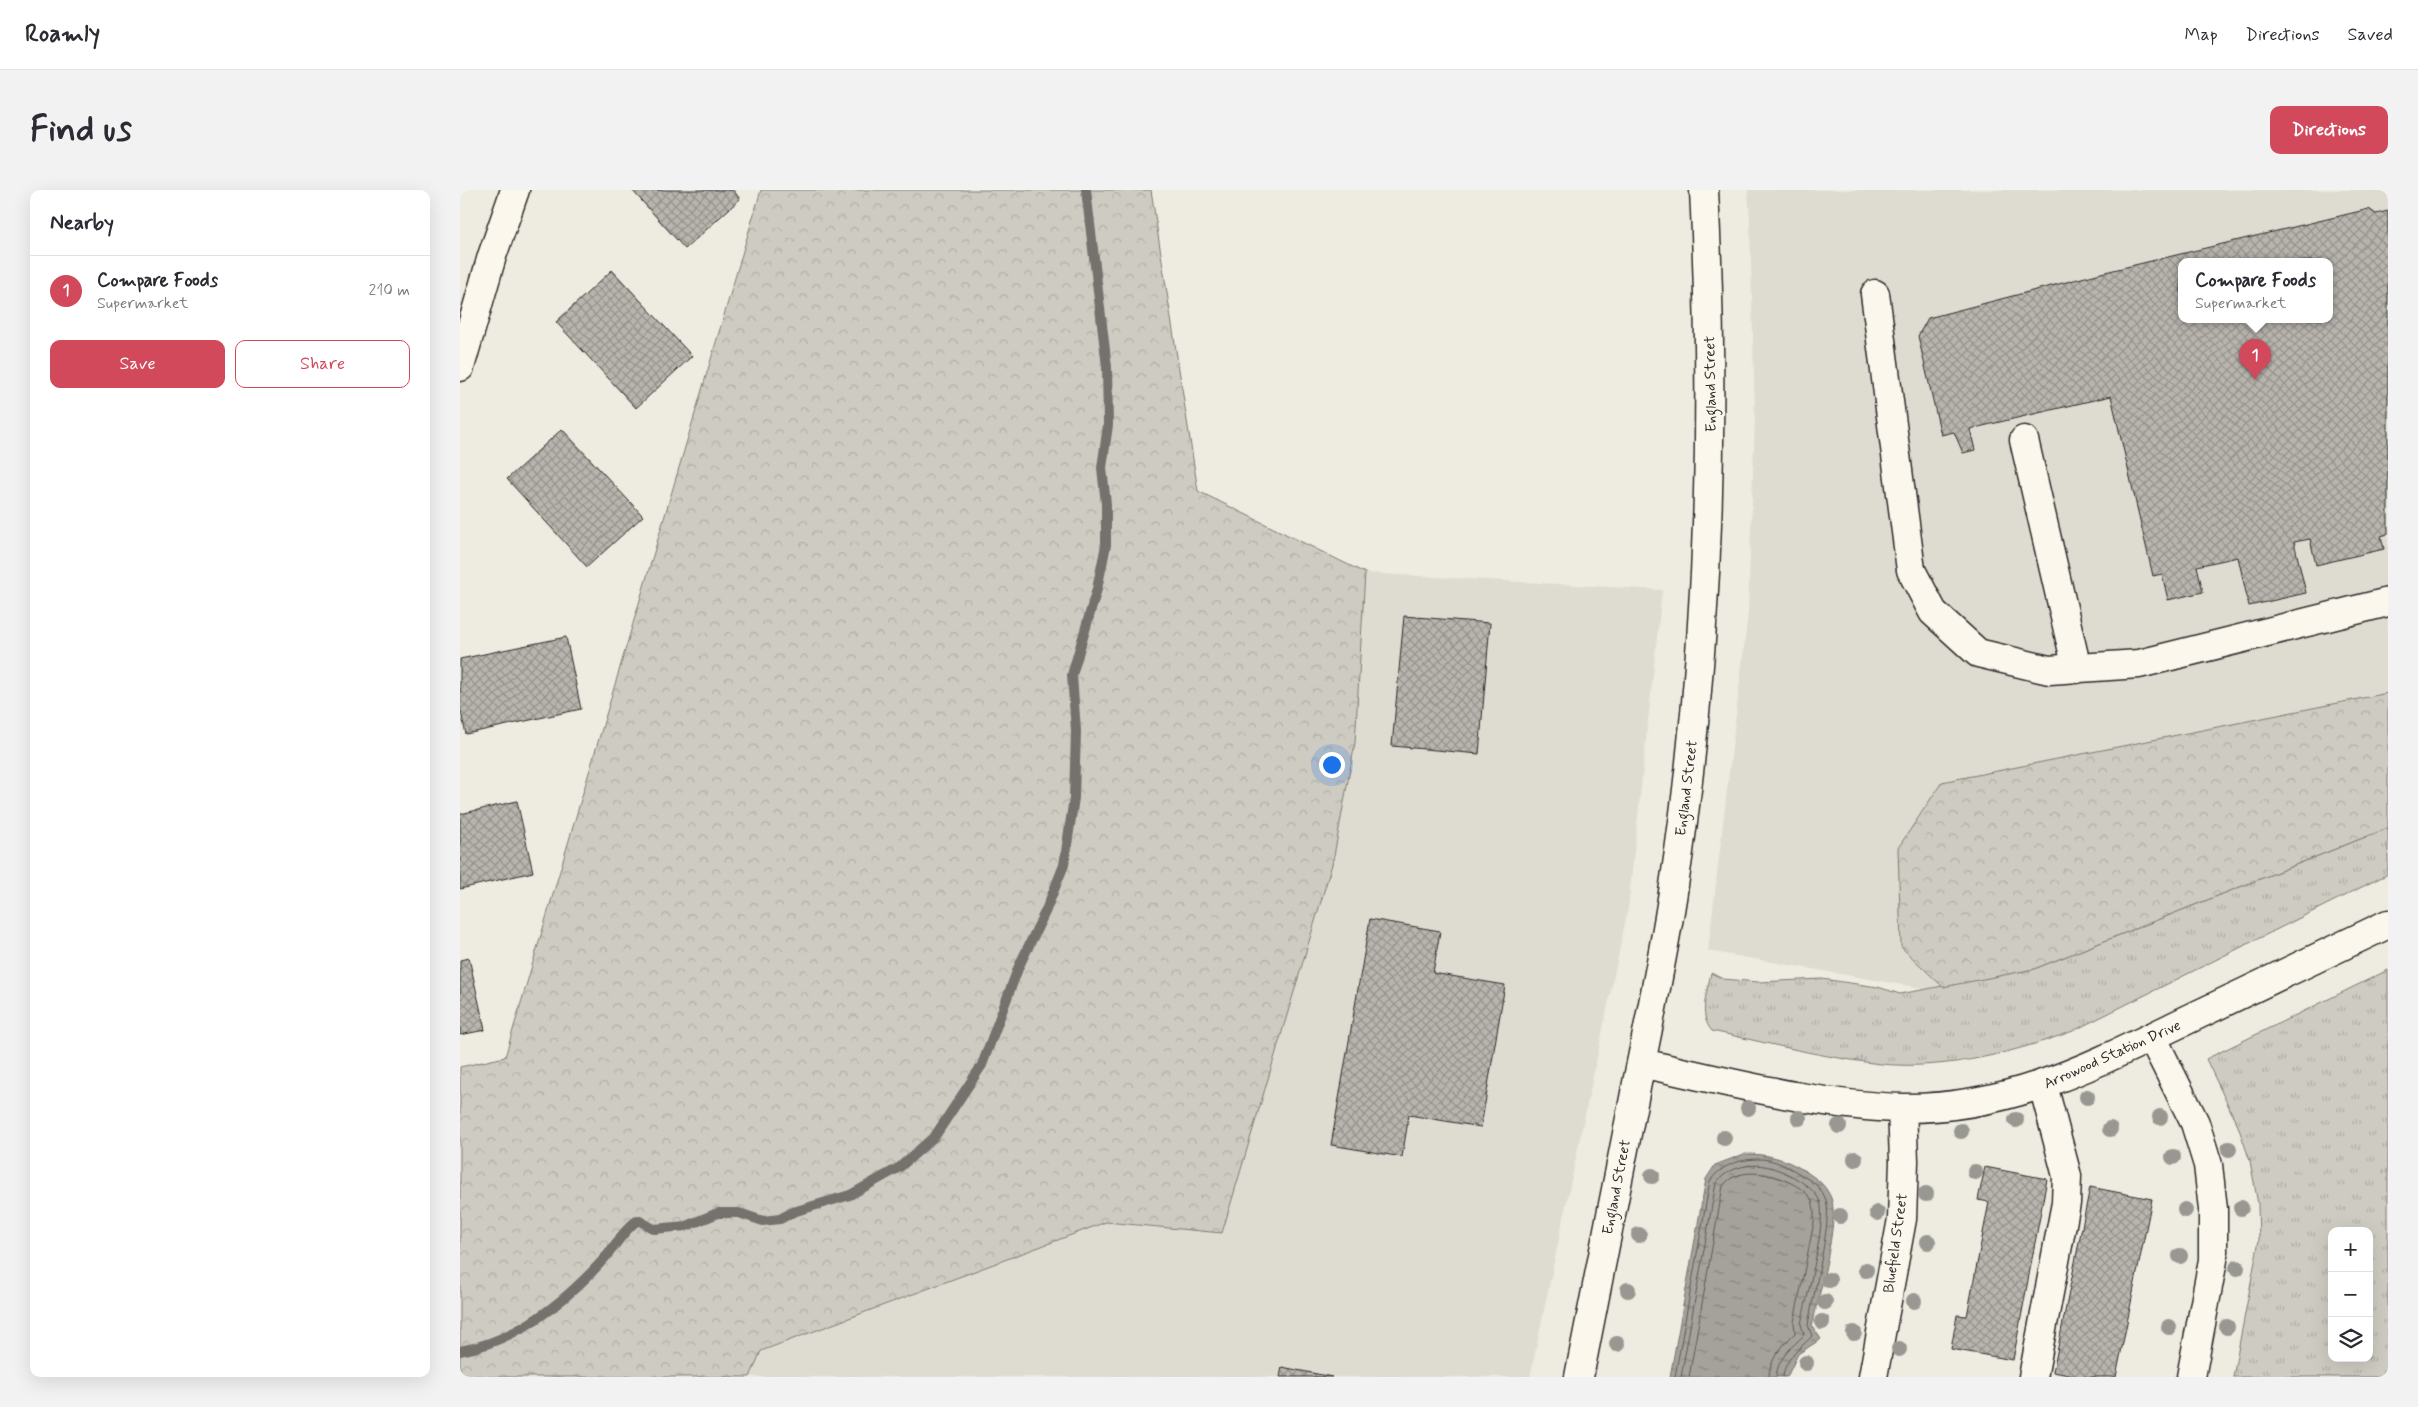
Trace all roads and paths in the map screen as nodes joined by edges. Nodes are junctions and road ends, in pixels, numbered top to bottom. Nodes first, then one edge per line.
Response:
1 (516, 190) edge
2 (1704, 190) edge
3 (1875, 294) dead end
4 (460, 367) edge
5 (2024, 440) dead end
6 (2388, 602) edge
7 (2077, 669) junction
8 (2388, 924) edge
9 (2152, 1037) junction
10 (1641, 1063) junction
11 (2043, 1085) junction
12 (1902, 1108) junction
13 (1579, 1377) edge
14 (1873, 1377) edge
15 (2033, 1377) edge
16 (2190, 1377) edge

1 - 4 street
2 - 10 street, England Street
3 - 7 street
5 - 7 street
6 - 7 street
8 - 9 street, Arrowood Station Drive
9 - 11 street, Arrowood Station Drive
9 - 16 street
10 - 12 street, Arrowood Station Drive
10 - 13 street, England Street
11 - 12 street, Arrowood Station Drive
11 - 15 street
12 - 14 street, Bluefield Street

